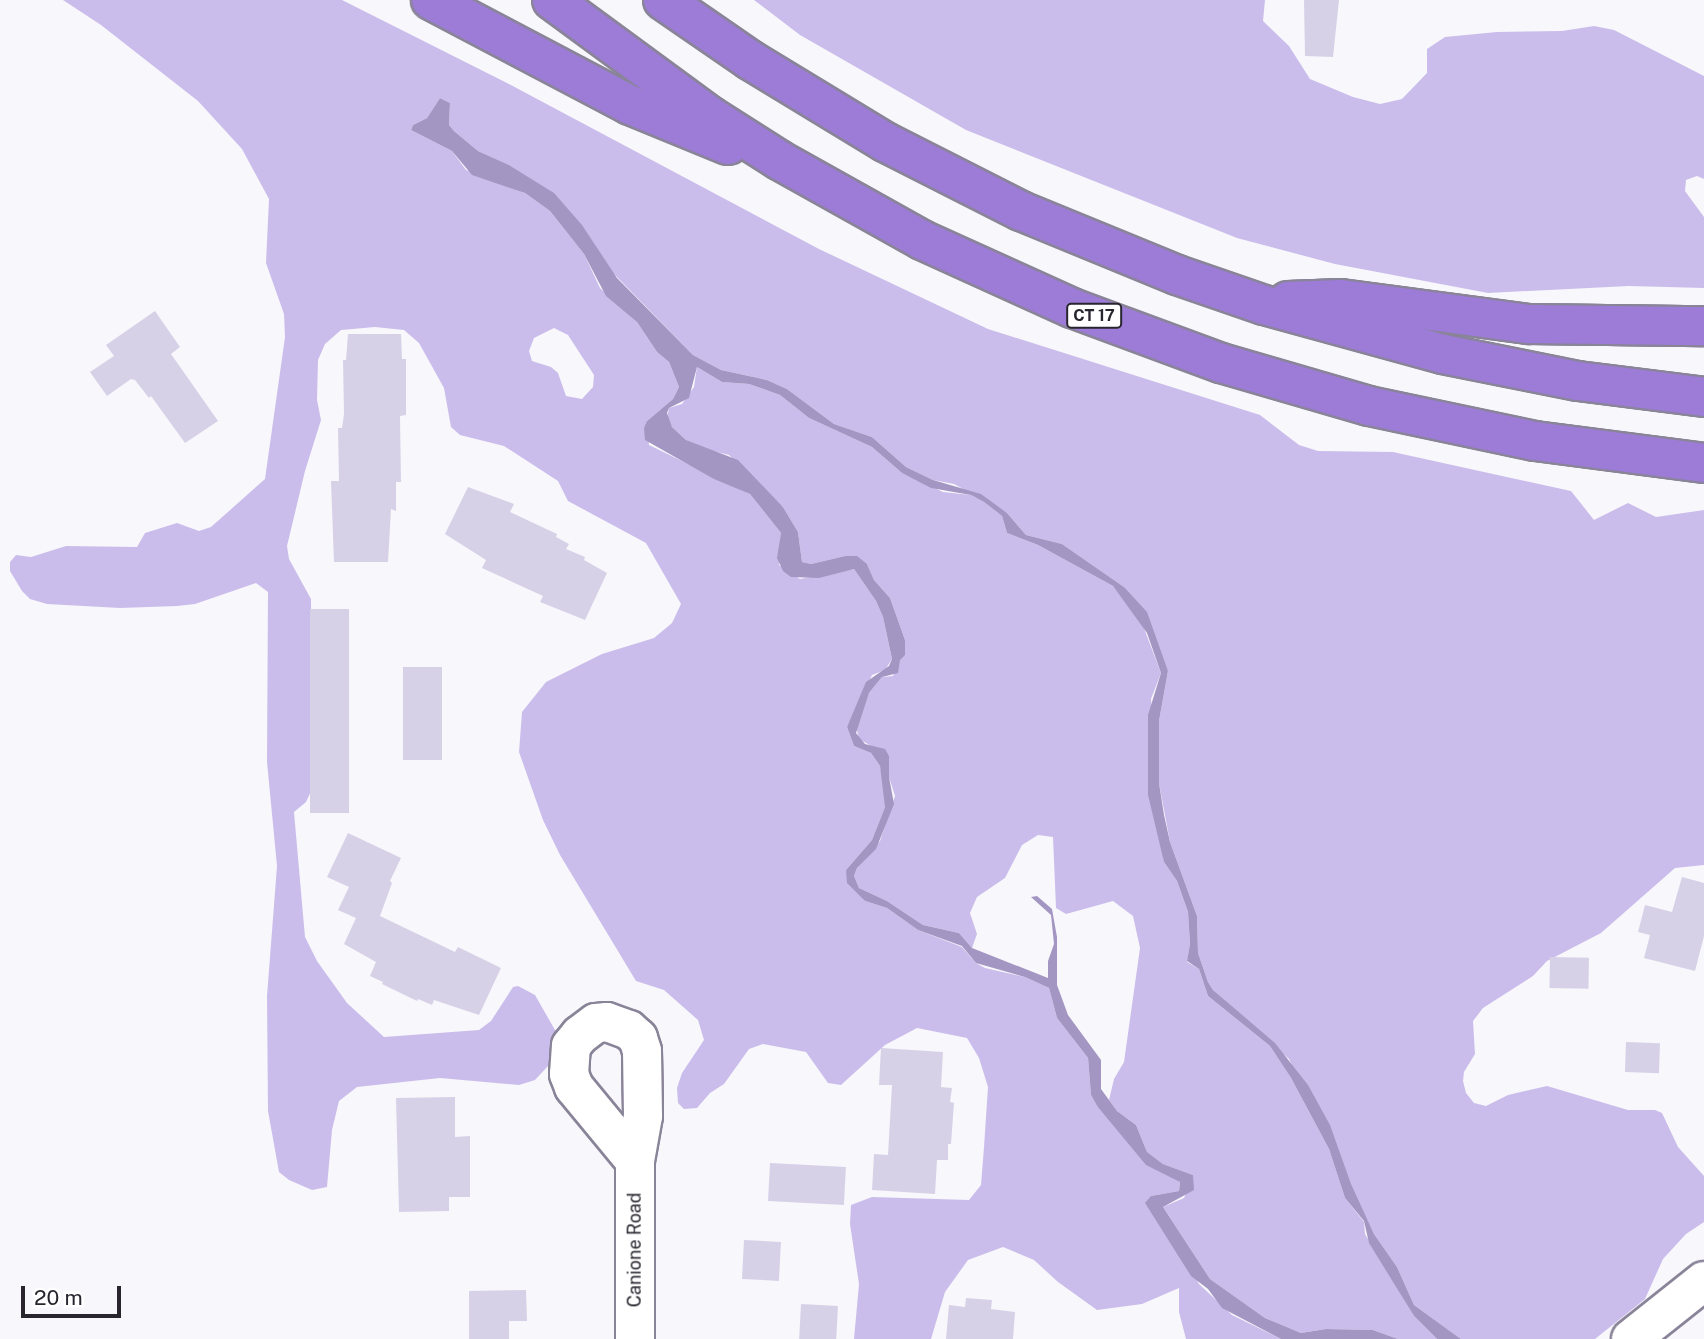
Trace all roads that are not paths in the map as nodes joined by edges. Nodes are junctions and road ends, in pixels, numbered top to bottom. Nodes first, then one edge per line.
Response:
1 (431, 0) edge
2 (552, 0) edge
3 (663, 0) edge
4 (779, 160) junction
5 (1264, 305) junction
6 (1704, 326) edge
7 (1704, 397) edge
8 (1704, 463) edge
9 (635, 1161) dead end
10 (1704, 1281) edge
11 (635, 1339) edge
12 (1631, 1339) edge

1 - 4 highway
2 - 4 highway, CT 17
3 - 5 highway
4 - 8 highway, CT 17
5 - 6 highway
5 - 7 highway
9 - 11 street, Canione Road
10 - 12 street

